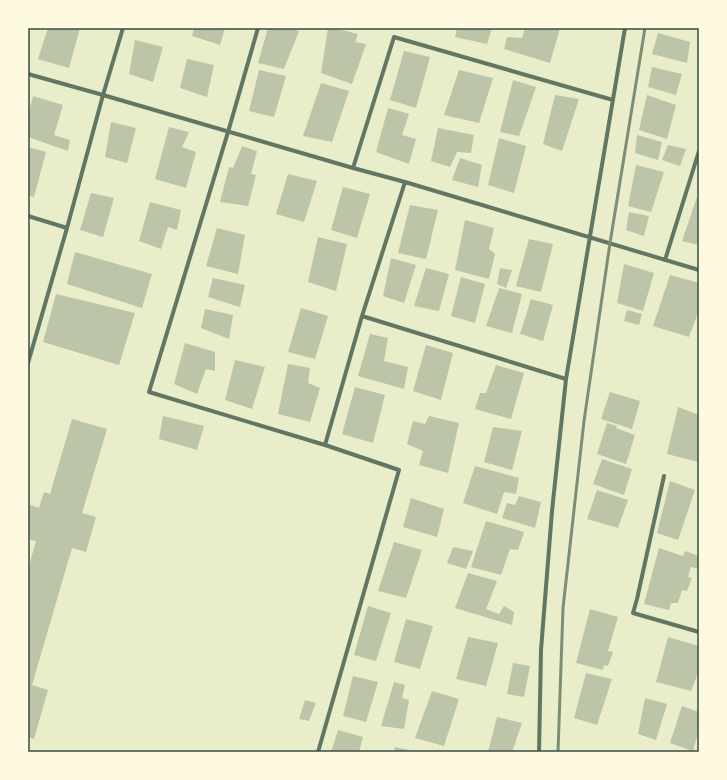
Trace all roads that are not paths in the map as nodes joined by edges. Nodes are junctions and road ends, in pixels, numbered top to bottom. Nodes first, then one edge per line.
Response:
1 (123, 28) edge
2 (258, 28) edge
3 (625, 28) edge
4 (28, 74) edge
5 (103, 95) junction
6 (613, 100) junction
7 (228, 132) junction
8 (699, 151) edge
9 (353, 168) junction
10 (405, 182) junction
11 (28, 216) edge
12 (67, 228) junction
13 (590, 238) junction
14 (665, 260) junction
15 (699, 270) edge
16 (362, 316) junction
17 (28, 363) edge
18 (566, 379) junction
19 (325, 445) junction
20 (664, 476) dead end
21 (699, 632) edge
22 (318, 752) edge
23 (539, 752) edge

1 - 5 street
2 - 7 street
3 - 6 street
4 - 5 street
5 - 7 street
5 - 12 street
6 - 9 street
6 - 13 street
7 - 9 street
7 - 19 street
8 - 14 street
9 - 10 street
10 - 13 street
10 - 16 street
11 - 12 street
12 - 17 street
13 - 14 street
13 - 18 street
14 - 15 street
16 - 18 street
16 - 19 street
18 - 23 street
19 - 22 street
20 - 21 street

